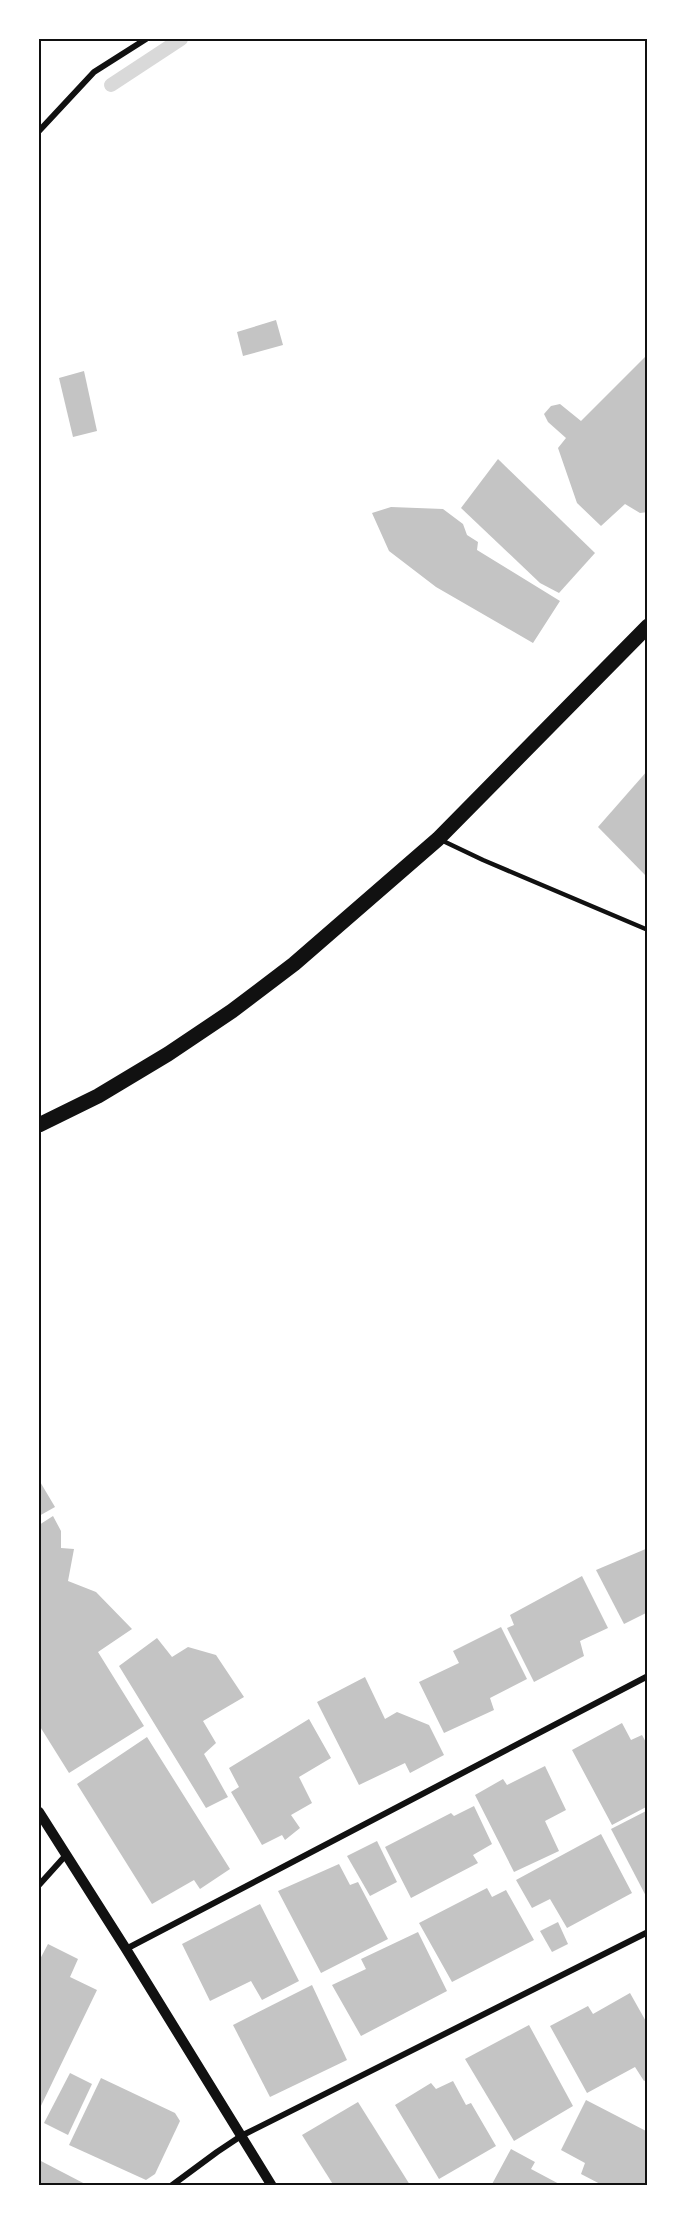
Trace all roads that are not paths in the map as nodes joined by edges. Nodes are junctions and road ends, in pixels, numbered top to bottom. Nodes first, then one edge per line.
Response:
1 (146, 39) edge
2 (39, 131) edge
3 (648, 627) edge
4 (438, 839) junction
5 (648, 930) edge
6 (39, 1125) edge
7 (648, 1676) edge
8 (39, 1812) edge
9 (66, 1855) junction
10 (39, 1885) edge
11 (648, 1932) edge
12 (126, 1949) junction
13 (241, 2136) junction
14 (171, 2186) edge
15 (272, 2186) edge

1 - 2 street
3 - 4 main road
4 - 5 lane
4 - 6 main road
7 - 12 street
8 - 9 street
9 - 10 street
9 - 12 street
11 - 13 street
12 - 13 street
13 - 14 street
13 - 15 street

